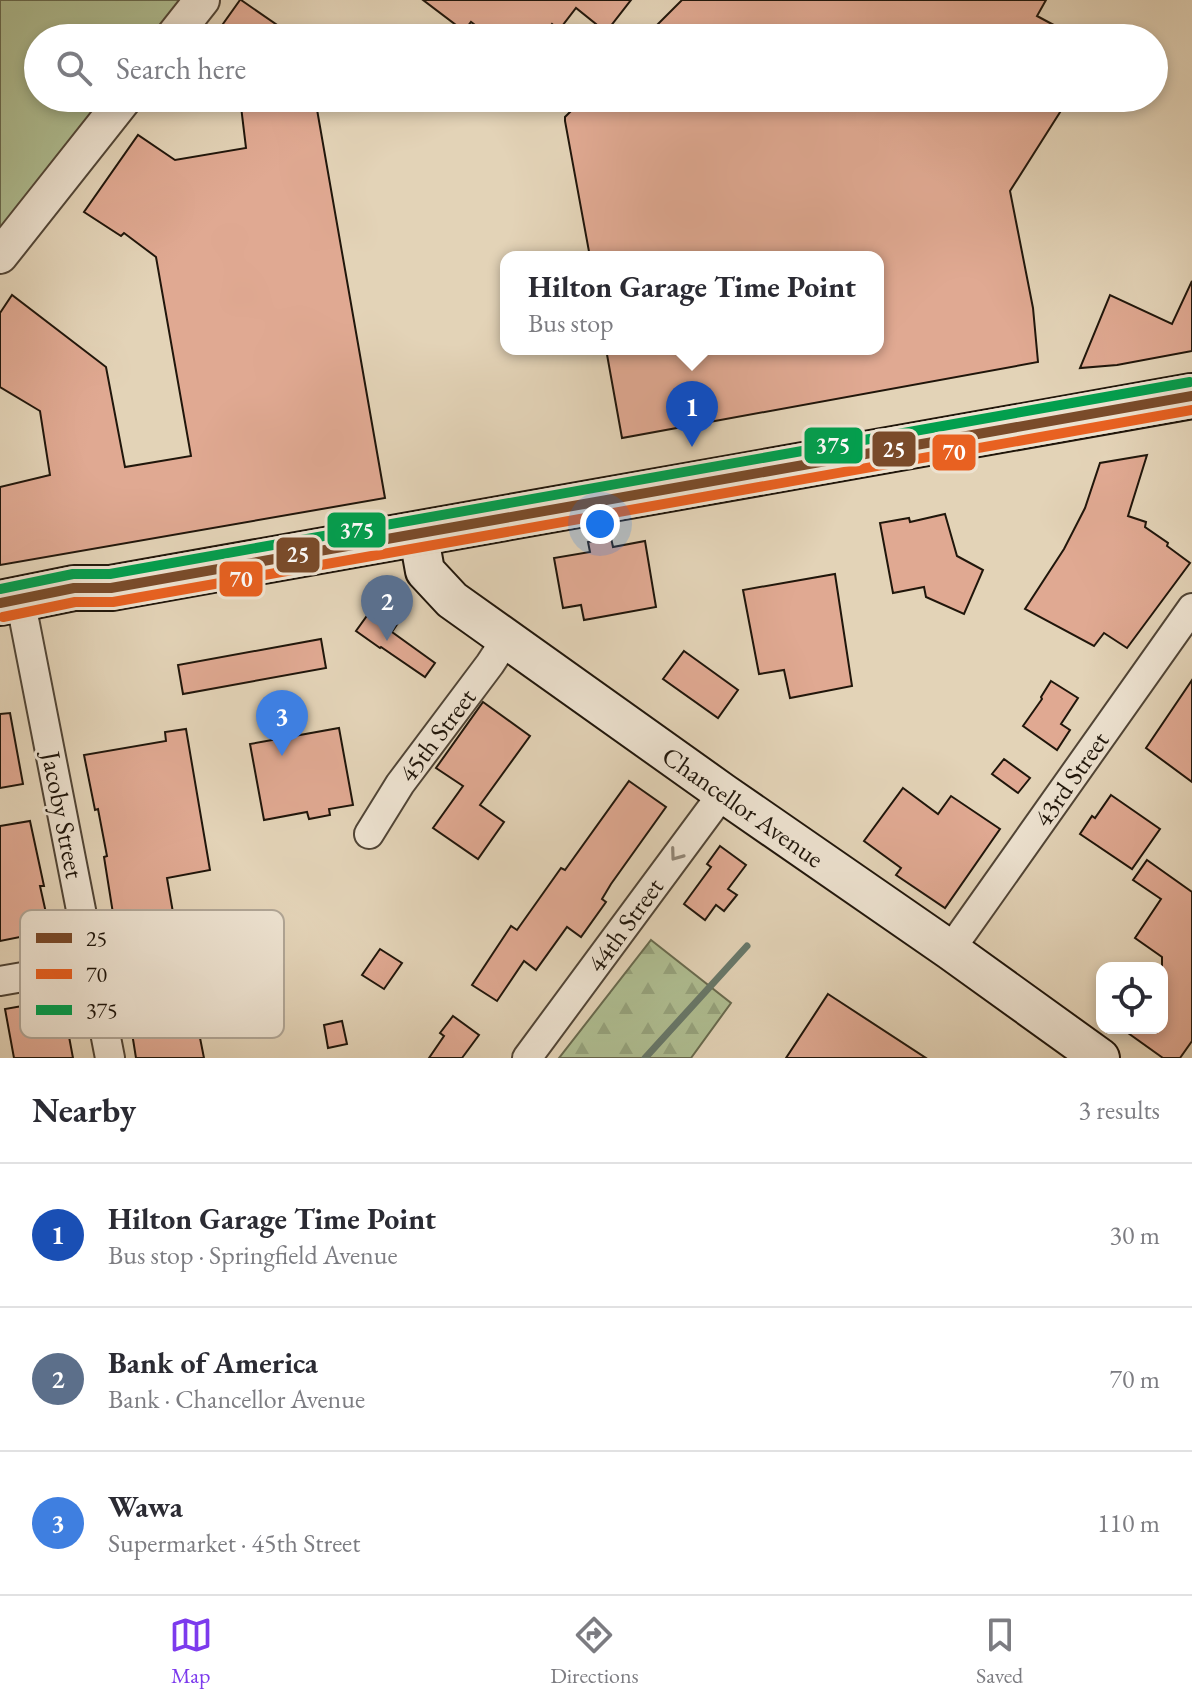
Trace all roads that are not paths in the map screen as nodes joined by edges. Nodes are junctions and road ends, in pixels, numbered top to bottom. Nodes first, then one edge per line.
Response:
1 (202, 0) edge
2 (183, 24) edge
3 (114, 112) edge
4 (0, 256) edge
5 (1192, 396) edge
6 (418, 532) junction
7 (1192, 608) edge
8 (8, 616) edge
9 (507, 638) junction
10 (723, 793) junction
11 (369, 834) dead end
12 (79, 910) edge
13 (950, 950) junction
14 (20, 978) edge
15 (0, 981) edge
16 (106, 1038) edge
17 (110, 1058) edge
18 (527, 1058) edge
19 (1100, 1058) edge

1 - 2 street
3 - 4 street
5 - 6 main road
6 - 8 main road
6 - 9 main road, Chancellor Avenue
7 - 13 street, 43rd Street
8 - 12 street, Jacoby Street
9 - 10 main road, Chancellor Avenue
9 - 11 street, 45th Street
10 - 13 main road, Chancellor Avenue
10 -> 18 street, 44th Street
13 - 19 main road, Chancellor Avenue
14 - 15 street
16 - 17 street, Jacoby Street

